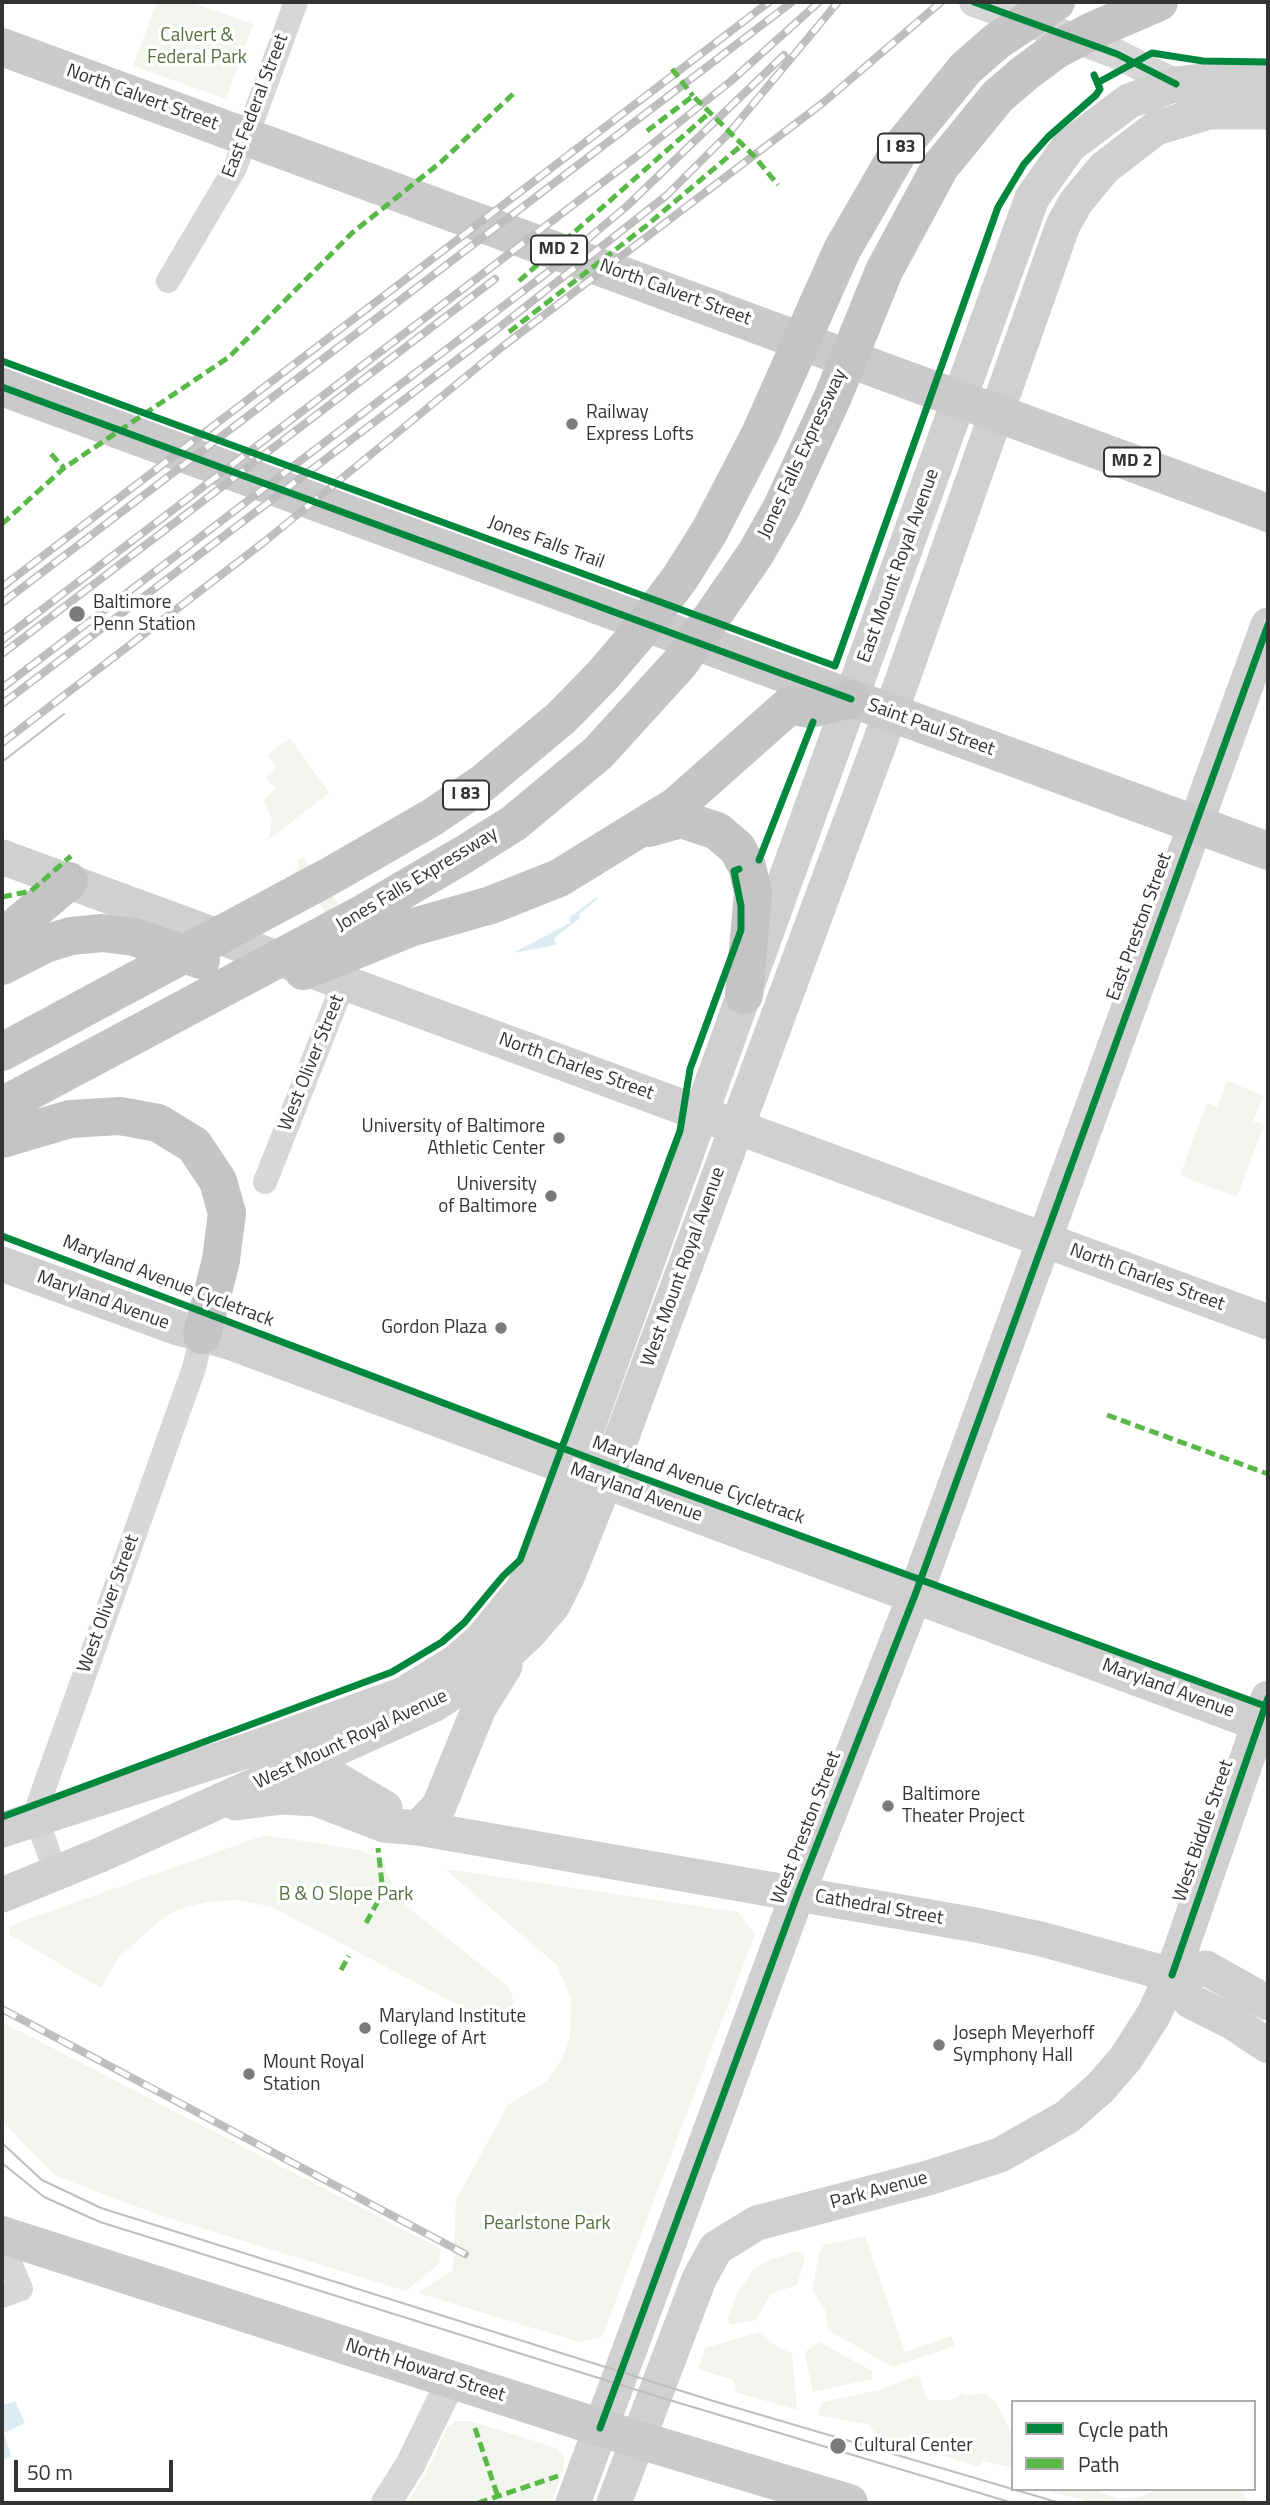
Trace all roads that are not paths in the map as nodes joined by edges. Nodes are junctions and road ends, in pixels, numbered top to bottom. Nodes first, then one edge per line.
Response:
1 (296, 2) edge
2 (974, 2) edge
3 (1056, 2) edge
4 (1159, 2) edge
5 (2, 47) edge
6 (1268, 79) edge
7 (1176, 84) junction
8 (1209, 112) junction
9 (1268, 112) edge
10 (248, 136) junction
11 (168, 281) dead end
12 (2, 387) edge
13 (959, 398) junction
14 (995, 411) junction
15 (1268, 513) edge
16 (1268, 625) edge
17 (851, 699) junction
18 (891, 712) junction
19 (1195, 823) junction
20 (616, 844) junction
21 (1268, 851) edge
22 (2, 857) edge
23 (69, 881) junction
24 (2, 938) edge
25 (2, 966) edge
26 (333, 979) junction
27 (744, 995) junction
28 (2, 1052) edge
29 (98, 1057) junction
30 (2, 1105) edge
31 (701, 1113) junction
32 (736, 1126) junction
33 (2, 1139) edge
34 (265, 1182) dead end
35 (1043, 1241) junction
36 (2, 1264) edge
37 (1268, 1322) edge
38 (202, 1335) junction
39 (572, 1470) junction
40 (605, 1482) junction
41 (915, 1595) junction
42 (529, 1633) junction
43 (1265, 1716) edge
44 (252, 1749) junction
45 (306, 1761) junction
46 (205, 1806) junction
47 (36, 1816) junction
48 (418, 1828) junction
49 (2, 1830) edge
50 (56, 1873) junction
51 (798, 1893) junction
52 (2, 1895) edge
53 (1172, 1975) junction
54 (1268, 2003) edge
55 (1268, 2046) edge
56 (2, 2235) edge
57 (2, 2244) edge
58 (2, 2296) edge
59 (452, 2379) junction
60 (600, 2428) junction
61 (639, 2441) junction
62 (386, 2503) edge
63 (572, 2503) edge
64 (614, 2503) edge
65 (849, 2503) edge

1 - 10 street, East Federal Street
2 - 7 street
3 - 28 highway, I 83
4 - 29 highway, Jones Falls Expressway / I 83
5 - 10 main road, North Calvert Street / MD 2
6 - 7 main road, East Mount Royal Avenue
7 - 8 street
7 - 13 main road, East Mount Royal Avenue
8 - 9 main road, East Mount Royal Avenue
8 - 14 main road, East Mount Royal Avenue
10 - 11 street, East Federal Street
10 - 13 main road, North Calvert Street / MD 2
12 - 17 main road, Saint Paul Street
13 - 14 main road, North Calvert Street / MD 2
13 - 17 main road, East Mount Royal Avenue
14 - 15 main road, North Calvert Street / MD 2
14 - 18 main road, East Mount Royal Avenue
16 - 19 main road, East Preston Street
17 - 18 main road, Saint Paul Street
17 - 20 highway
17 - 27 main road, East Mount Royal Avenue
18 - 19 main road, Saint Paul Street
18 - 32 main road, East Mount Royal Avenue
19 - 21 main road, Saint Paul Street
19 - 35 main road, East Preston Street
20 - 27 highway
20 - 29 highway
22 - 23 main road, North Charles Street
23 - 24 highway
23 - 26 main road, North Charles Street
25 - 26 highway
26 - 31 main road, North Charles Street
26 - 34 street, West Oliver Street
27 - 31 main road, East Mount Royal Avenue
29 - 30 highway, Jones Falls Expressway / I 83
31 - 32 main road, North Charles Street
31 - 39 main road, West Mount Royal Avenue
32 - 35 main road, North Charles Street
32 - 40 main road, West Mount Royal Avenue
33 - 38 highway
35 - 37 main road, North Charles Street
35 - 41 main road, West Preston Street
36 - 38 main road, Maryland Avenue
38 - 39 main road, Maryland Avenue
38 - 47 street, West Oliver Street
39 - 40 main road, Maryland Avenue
39 - 44 main road, West Mount Royal Avenue
40 - 41 main road, Maryland Avenue
40 - 42 main road, West Mount Royal Avenue
41 - 43 main road, Maryland Avenue
41 - 51 main road, West Preston Street
42 - 45 main road, West Mount Royal Avenue
42 - 48 main road
43 - 53 main road, West Biddle Street
44 - 45 main road, Cathedral Street
44 - 47 main road, West Mount Royal Avenue
45 - 46 main road, West Mount Royal Avenue
45 - 48 main road, Cathedral Street
46 - 48 main road, Cathedral Street
46 - 50 main road, West Mount Royal Avenue
47 - 49 main road, West Mount Royal Avenue
47 - 50 street
48 - 51 main road, Cathedral Street
50 - 52 main road, West Mount Royal Avenue
51 - 53 main road, Cathedral Street
51 - 60 main road, West Preston Street
53 - 54 main road
53 - 55 main road
53 - 61 main road, Park Avenue
56 - 59 main road, North Howard Street
57 - 58 street
59 - 60 main road, North Howard Street
59 - 62 street
60 - 61 main road, North Howard Street
60 - 63 main road, West Preston Street
61 - 64 main road, Park Avenue
61 - 65 main road, North Howard Street

